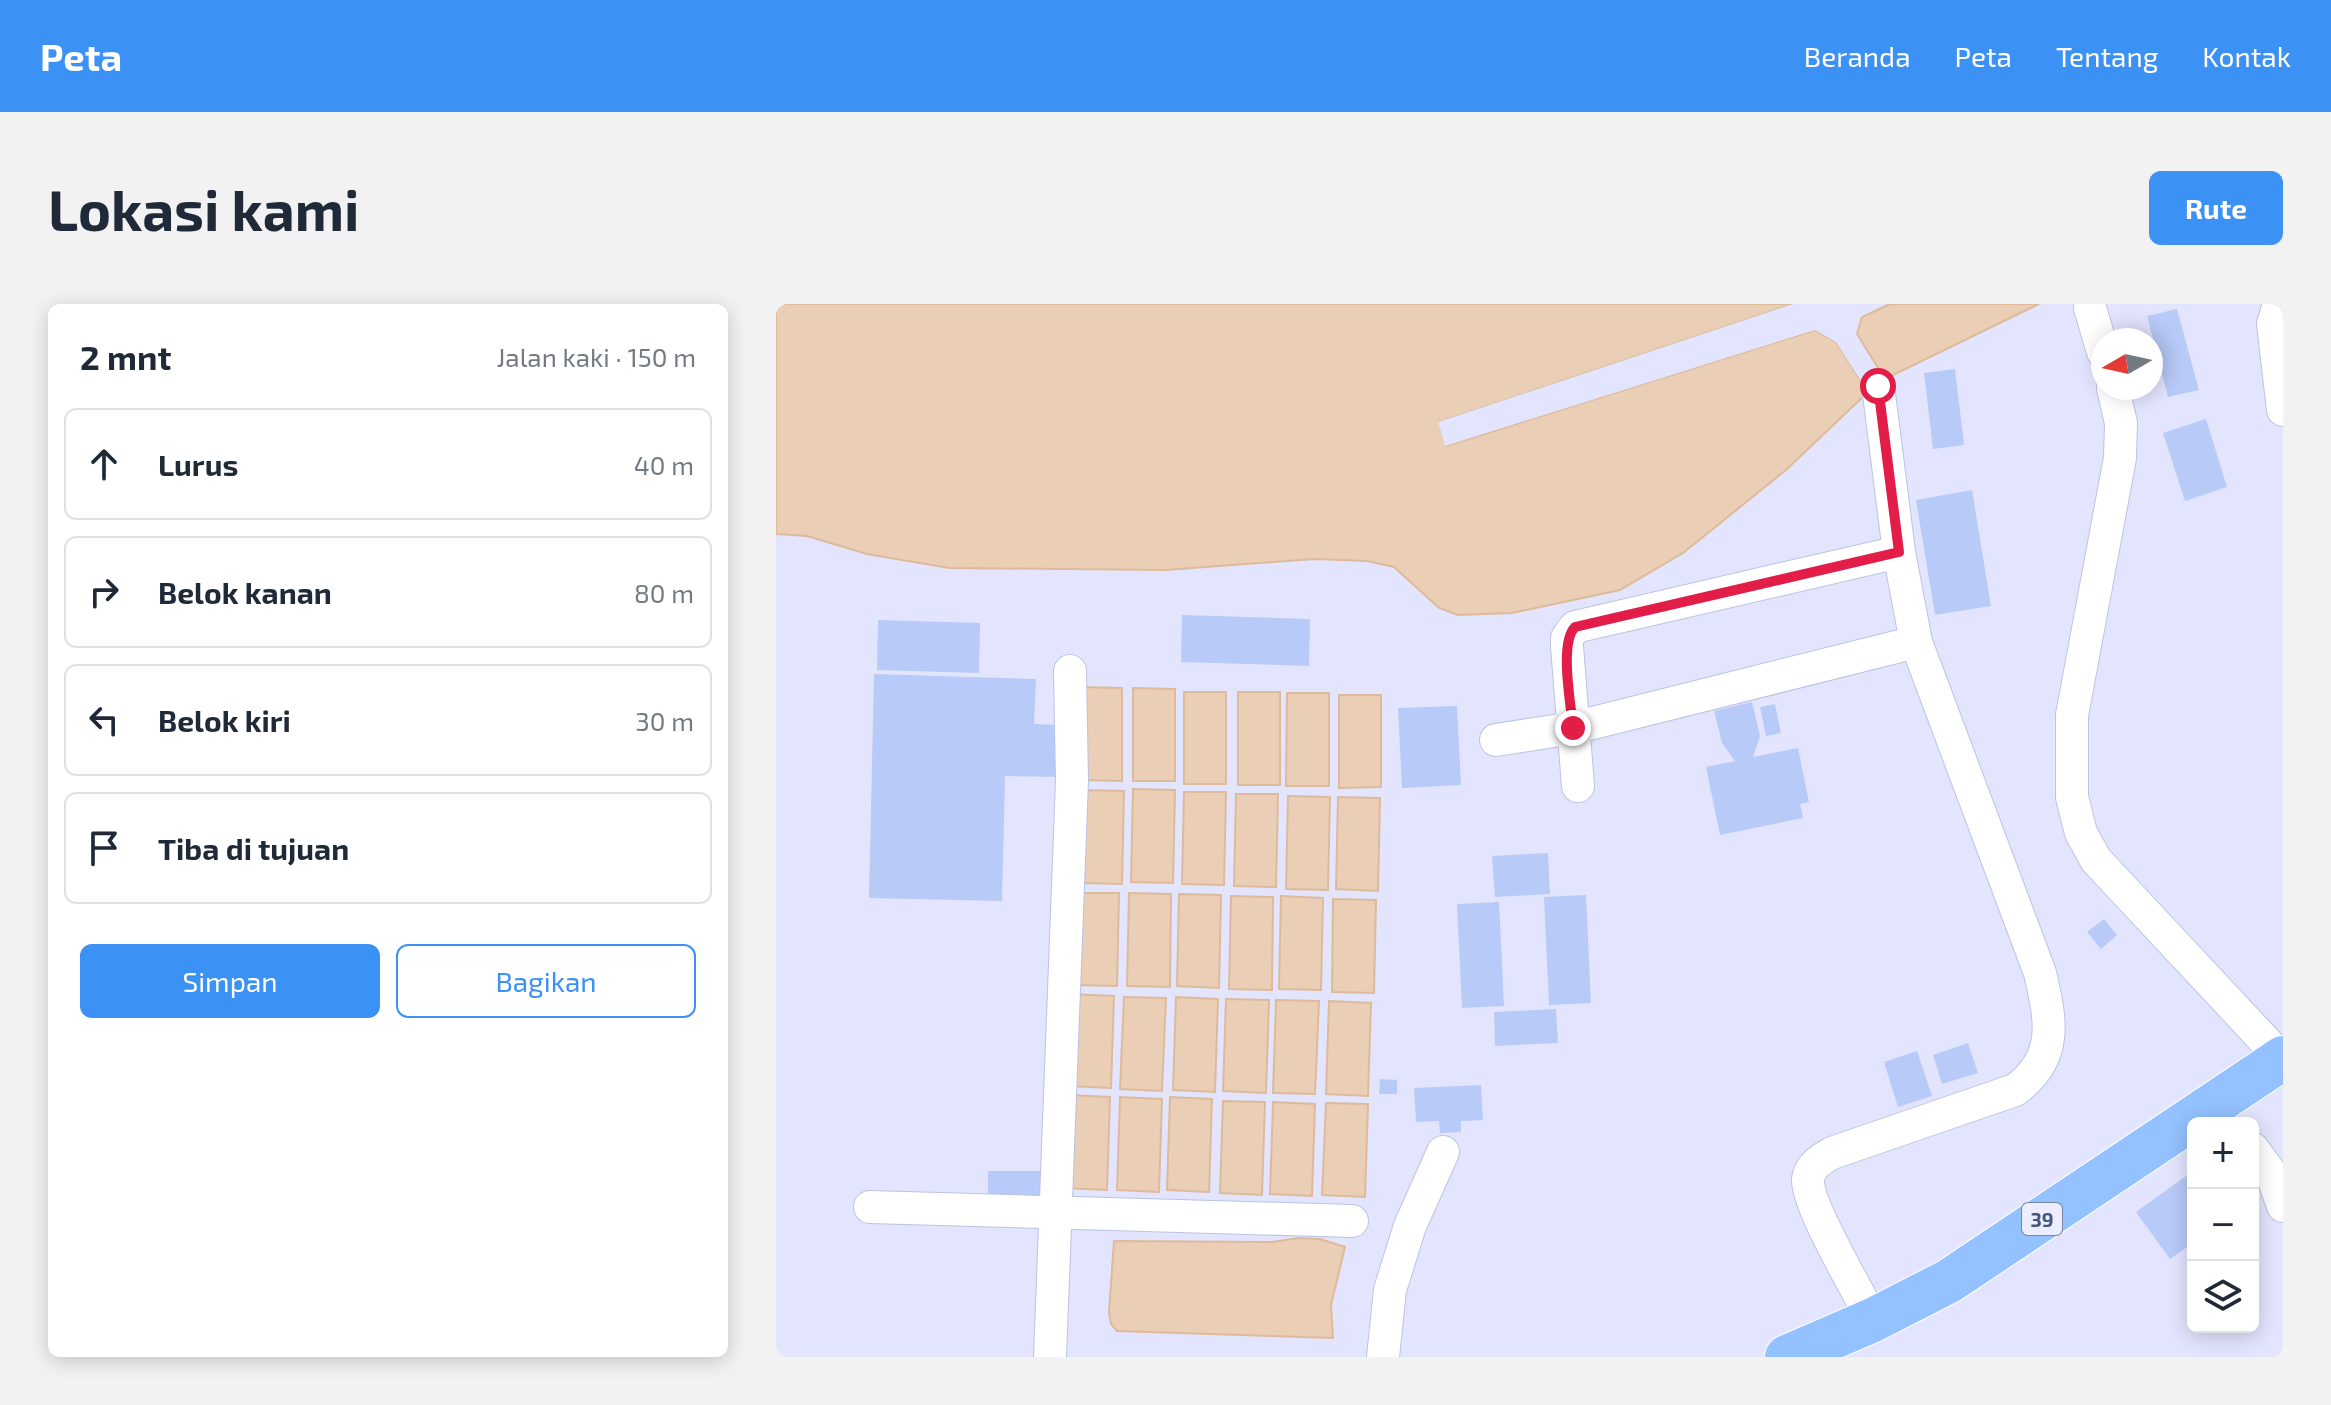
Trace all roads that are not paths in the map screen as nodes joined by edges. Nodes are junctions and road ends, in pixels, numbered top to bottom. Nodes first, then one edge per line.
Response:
1 (2279, 304) edge
2 (2090, 308) dead end
3 (2096, 328) edge
4 (1878, 386) dead end
5 (2116, 400) edge
6 (2283, 410) edge
7 (1899, 552) junction
8 (1916, 642) junction
9 (1070, 671) dead end
10 (1573, 728) junction
11 (1496, 740) dead end
12 (1578, 786) dead end
13 (2282, 1059) edge
14 (2225, 1113) edge
15 (1443, 1152) dead end
16 (2259, 1157) edge
17 (2283, 1206) edge
18 (870, 1207) dead end
19 (1055, 1213) junction
20 (1352, 1221) dead end
21 (1873, 1320) junction
22 (1050, 1357) edge
23 (1383, 1357) edge
24 (1787, 1357) edge

1 - 6 lane
2 - 3 lane
4 - 7 lane
5 - 13 lane
7 - 8 lane
7 - 10 lane
8 - 10 lane
8 - 21 lane
9 - 19 lane
10 - 11 lane
10 - 12 lane
13 - 14 highway, 39
14 - 21 highway, 39
15 - 23 lane
16 - 17 lane
18 - 19 lane
19 - 20 lane
19 - 22 lane
21 - 24 highway, 39

